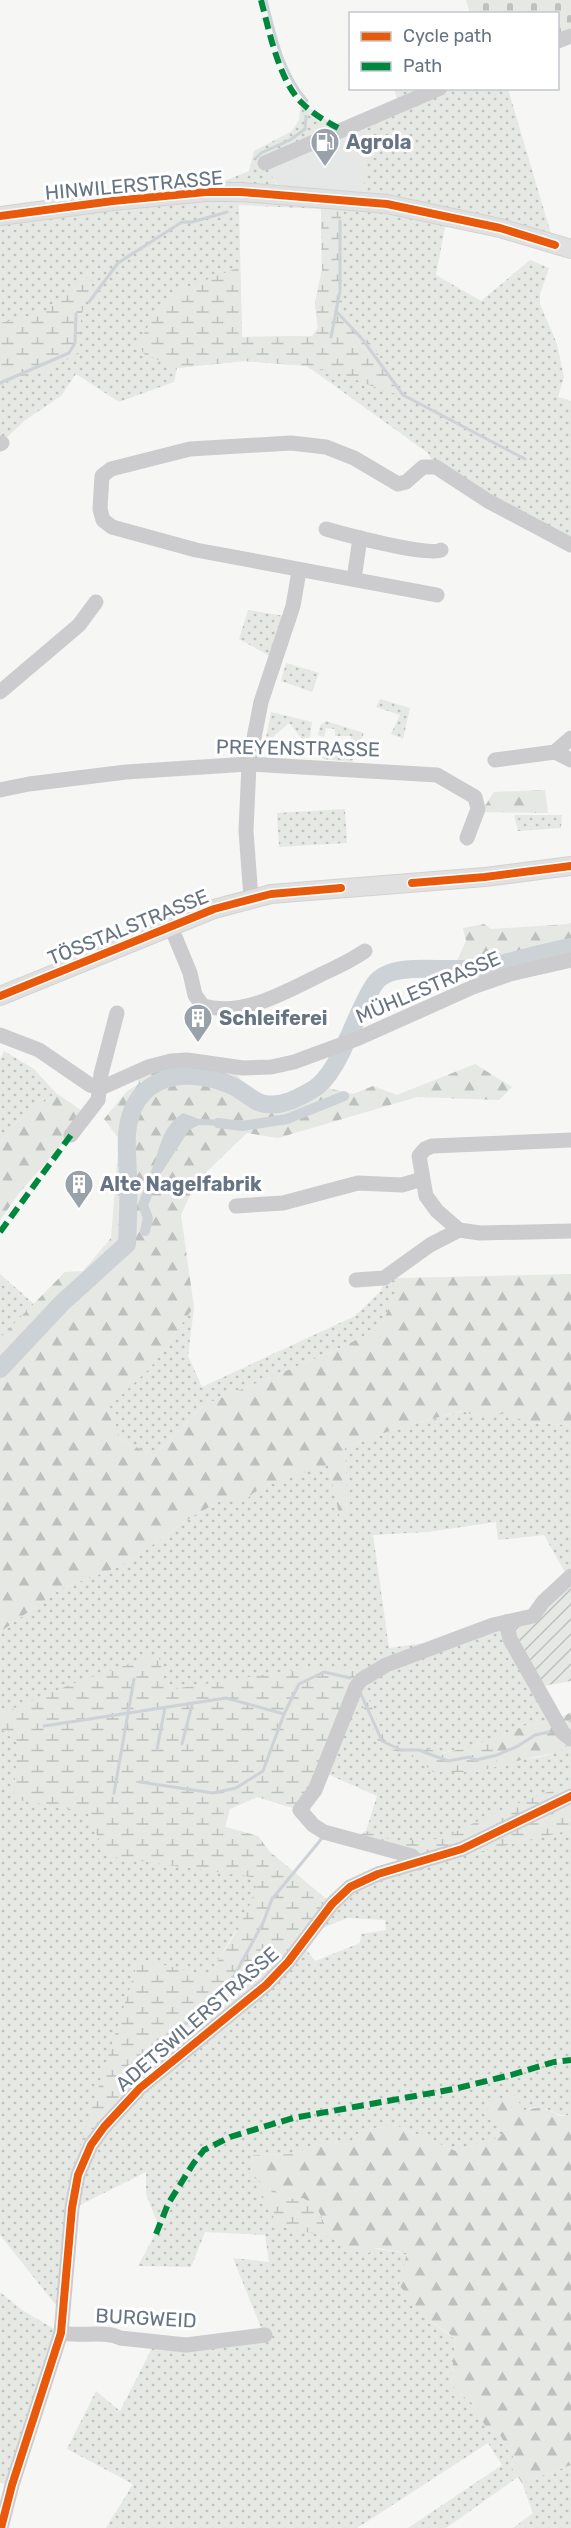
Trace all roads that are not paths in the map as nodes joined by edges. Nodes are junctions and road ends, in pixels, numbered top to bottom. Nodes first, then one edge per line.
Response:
1 (435, 90) edge
2 (265, 163) dead end
3 (0, 216) edge
4 (571, 249) edge
5 (326, 529) dead end
6 (360, 538) junction
7 (571, 545) edge
8 (441, 550) dead end
9 (299, 571) junction
10 (354, 579) junction
11 (437, 595) dead end
12 (96, 603) dead end
13 (0, 692) edge
14 (571, 738) edge
15 (555, 752) junction
16 (495, 760) dead end
17 (571, 760) edge
18 (249, 764) junction
19 (0, 790) edge
20 (467, 838) dead end
21 (571, 866) edge
22 (251, 898) junction
23 (171, 927) junction
24 (364, 951) dead end
25 (571, 960) edge
26 (0, 996) edge
27 (117, 1013) dead end
28 (0, 1035) edge
29 (101, 1088) junction
30 (71, 1135) dead end
31 (571, 1140) edge
32 (422, 1179) junction
33 (236, 1206) dead end
34 (459, 1230) junction
35 (571, 1230) edge
36 (356, 1280) dead end
37 (571, 1576) edge
38 (506, 1622) junction
39 (571, 1739) edge
40 (571, 1796) edge
41 (419, 1863) junction
42 (61, 2333) junction
43 (265, 2335) dead end
44 (1, 2528) edge

1 - 2 street
3 - 4 main road, HINWILERSTRASSE
5 - 6 street
6 - 8 street
6 - 10 street
7 - 9 street
9 - 10 street
9 - 18 street
10 - 11 street
12 - 13 street
14 - 15 street
15 - 16 street
15 - 17 street
18 - 19 street, PREYENSTRASSE
18 - 20 street, PREYENSTRASSE
18 - 22 street
21 - 22 main road, TÖSSTALSTRASSE
22 - 23 main road, TÖSSTALSTRASSE
23 - 24 street
23 - 26 main road, TÖSSTALSTRASSE
25 - 29 street, MÜHLESTRASSE
27 - 29 street
28 - 29 street
29 - 30 street
31 - 32 street
32 - 33 street
32 - 34 street
34 - 35 street
34 - 36 street
37 - 38 street
38 - 39 street
38 - 41 street
40 - 41 street, ADETSWILERSTRASSE
41 - 42 street, ADETSWILERSTRASSE
42 - 43 street, BURGWEID
42 - 44 street, ADETSWILERSTRASSE

